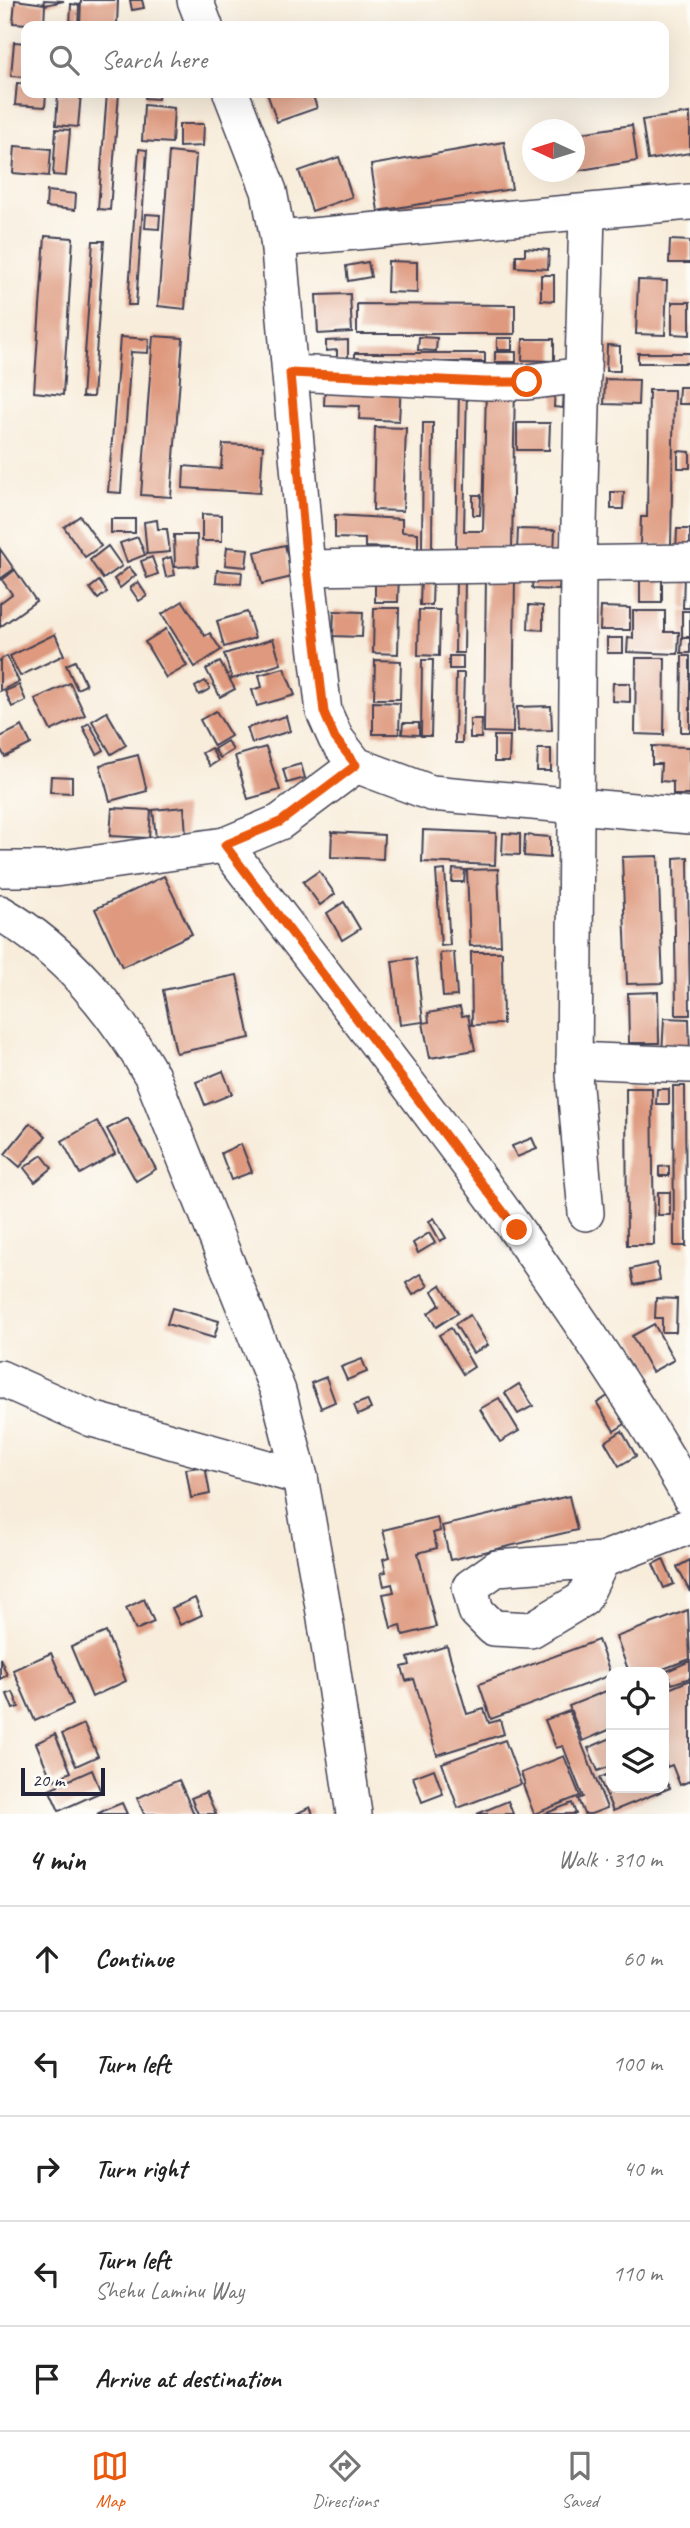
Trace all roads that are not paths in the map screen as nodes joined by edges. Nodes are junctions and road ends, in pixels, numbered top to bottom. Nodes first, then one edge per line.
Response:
1 (195, 0) edge
2 (203, 21) edge
3 (233, 98) edge
4 (690, 202) edge
5 (587, 212) junction
6 (278, 239) junction
7 (290, 373) junction
8 (583, 375) junction
9 (690, 562) edge
10 (578, 564) junction
11 (307, 568) junction
12 (356, 765) junction
13 (575, 805) junction
14 (690, 816) edge
15 (225, 845) junction
16 (0, 869) edge
17 (0, 913) edge
18 (574, 1060) junction
19 (690, 1065) edge
20 (586, 1213) dead end
21 (0, 1378) edge
22 (300, 1477) junction
23 (690, 1497) edge
24 (690, 1526) edge
25 (602, 1560) dead end
26 (354, 1814) edge

1 - 2 street
3 - 6 street
4 - 5 street
5 - 6 street
5 - 8 street
6 - 7 street
7 - 8 street
7 - 11 street
8 - 10 street
9 - 10 street
10 - 11 street
10 - 13 street
11 - 12 street
12 - 13 street
12 - 15 street
13 - 14 street
13 - 18 street
15 - 16 street
15 - 23 street
17 - 22 street
18 - 19 street
18 - 20 street
21 - 22 street
22 - 26 street
24 - 25 street

